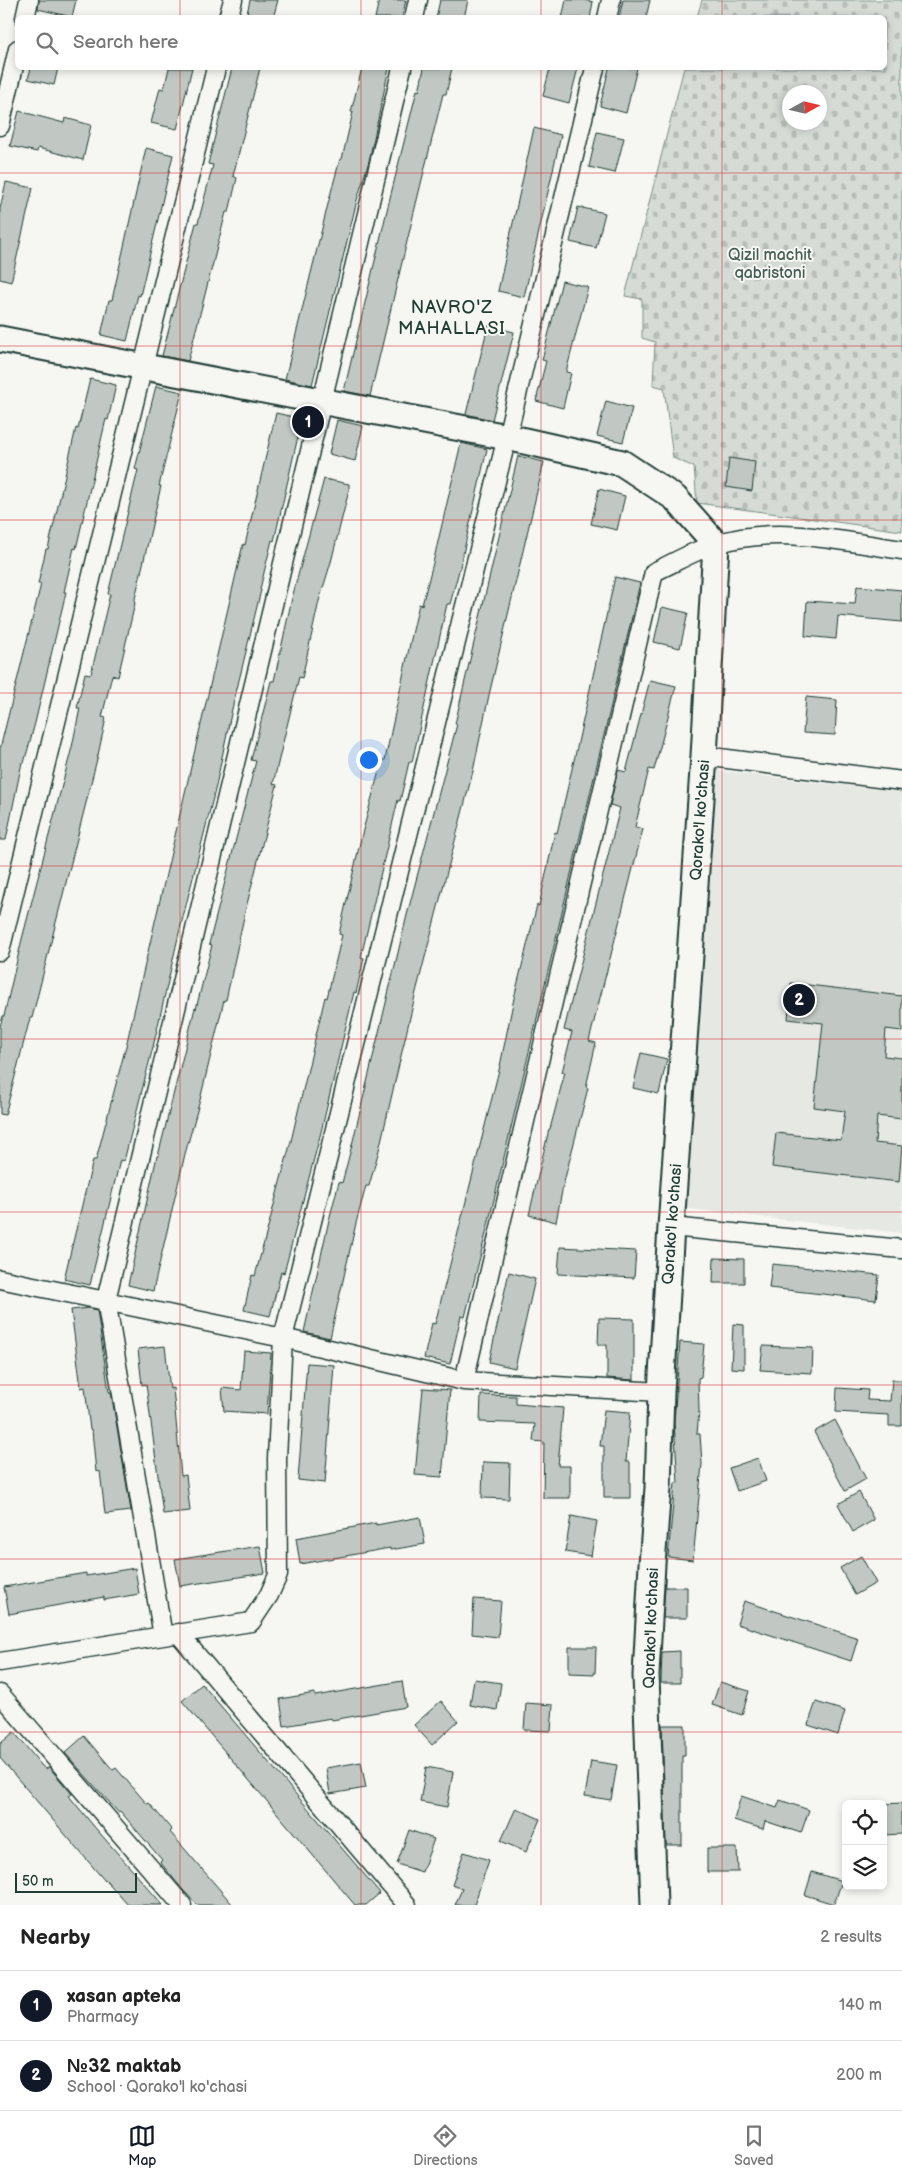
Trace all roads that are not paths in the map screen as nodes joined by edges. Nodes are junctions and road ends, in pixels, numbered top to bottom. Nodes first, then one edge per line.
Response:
1 (29, 0) edge
2 (233, 0) edge
3 (418, 0) edge
4 (611, 0) edge
5 (26, 15) edge
6 (229, 15) edge
7 (415, 15) edge
8 (608, 15) edge
9 (15, 63) edge
10 (216, 70) edge
11 (402, 70) edge
12 (595, 70) edge
13 (0, 126) edge
14 (0, 338) edge
15 (142, 366) junction
16 (322, 401) junction
17 (507, 437) junction
18 (716, 544) junction
19 (902, 550) edge
20 (704, 756) junction
21 (902, 781) edge
22 (0, 951) edge
23 (671, 1227) junction
24 (902, 1249) edge
25 (0, 1279) edge
26 (106, 1300) junction
27 (283, 1338) junction
28 (464, 1381) junction
29 (661, 1392) junction
30 (171, 1635) junction
31 (0, 1662) edge
32 (0, 1694) edge
33 (182, 1905) edge
34 (407, 1905) edge
35 (654, 1905) edge

1 - 5 street
2 - 6 street
3 - 7 street
4 - 8 street
9 - 13 street
10 - 15 street
11 - 16 street
12 - 17 street
14 - 15 street
15 - 16 street
15 - 22 street
16 - 17 street
16 - 26 street
17 - 18 street
17 - 27 street
18 - 19 street
18 - 20 street, Qorako'l ko'chasi
18 - 28 street
20 - 21 street
20 - 23 street, Qorako'l ko'chasi
23 - 24 street
23 - 29 street, Qorako'l ko'chasi
25 - 26 street
26 - 27 street
26 - 30 street
27 - 28 street
27 - 30 street
28 - 29 street
29 - 35 street, Qorako'l ko'chasi
30 - 31 street
30 - 34 street
32 - 33 street

